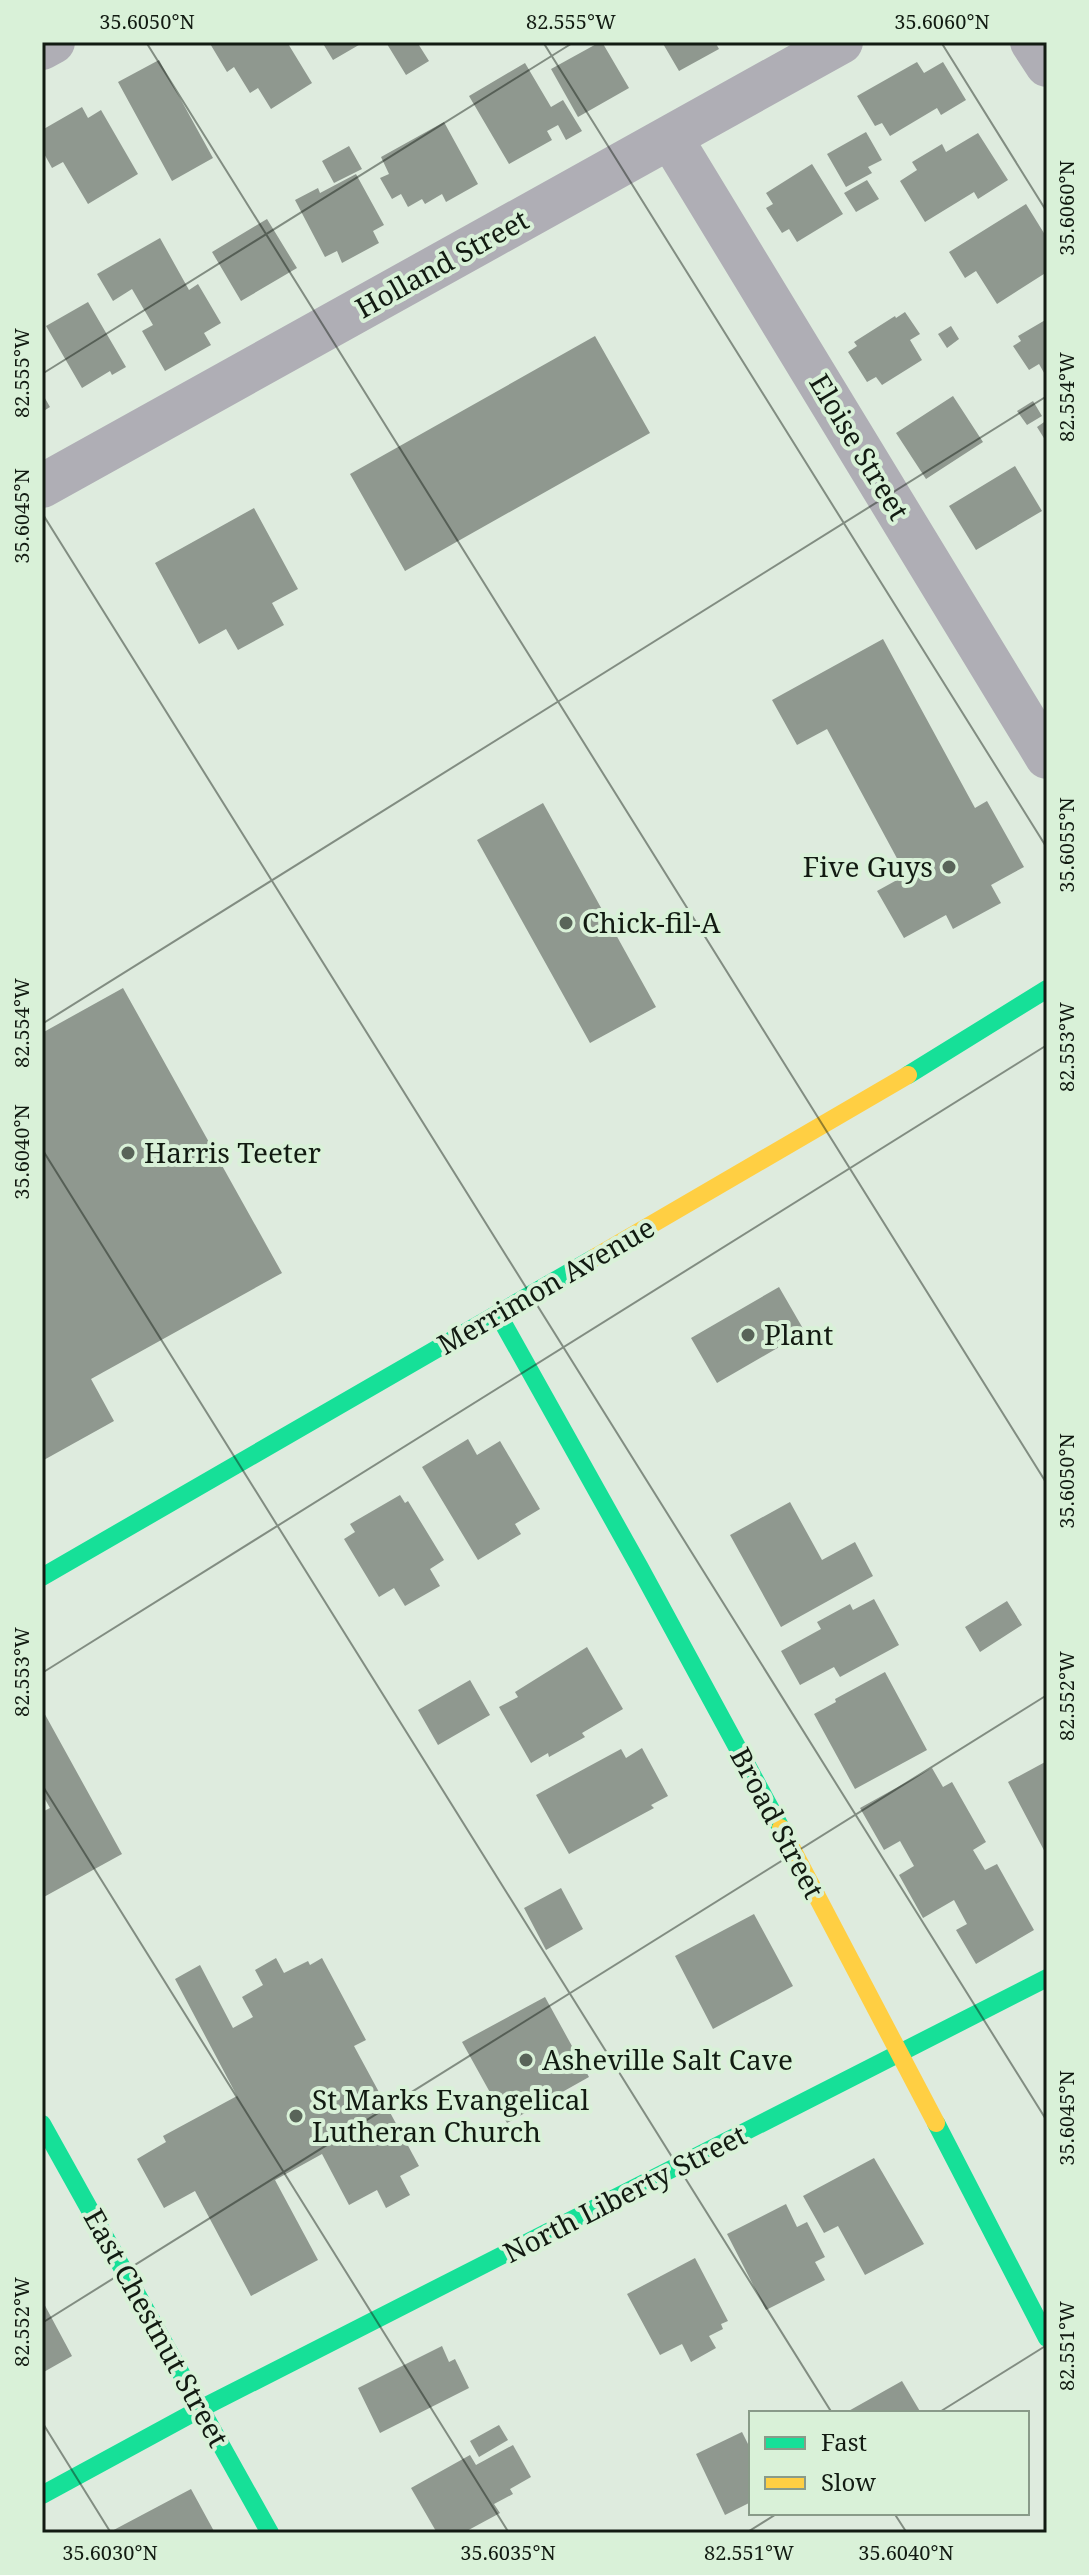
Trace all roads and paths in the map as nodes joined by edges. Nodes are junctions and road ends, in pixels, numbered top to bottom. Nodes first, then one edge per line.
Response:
1 (53, 42) edge
2 (841, 42) edge
3 (1032, 42) edge
4 (42, 48) edge
5 (1047, 65) edge
6 (670, 137) junction
7 (42, 486) edge
8 (1047, 757) edge
9 (1047, 989) edge
10 (498, 1314) junction
11 (42, 1577) edge
12 (1047, 1978) edge
13 (902, 2054) junction
14 (42, 2124) edge
15 (1047, 2338) edge
16 (202, 2408) junction
17 (42, 2495) edge
18 (270, 2533) edge

1 - 4 street
2 - 6 street, Holland Street
3 - 5 street
6 - 7 street, Holland Street
6 - 8 street, Eloise Street
9 - 10 street, Merrimon Avenue
10 - 11 street, Merrimon Avenue
10 - 13 street, Broad Street
12 - 13 street, North Liberty Street
13 - 15 street, Broad Street
13 - 16 street, North Liberty Street
14 - 16 street, East Chestnut Street
16 - 17 street, North Liberty Street
16 - 18 street, East Chestnut Street

